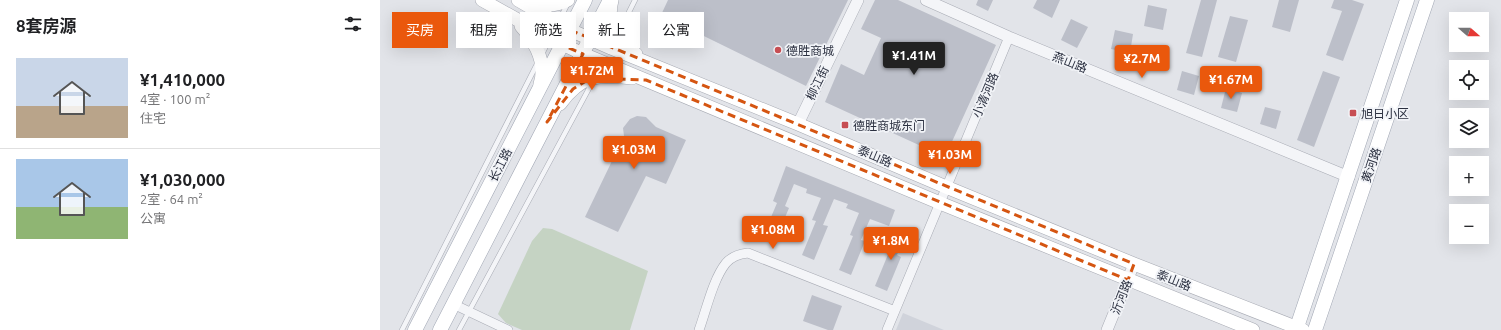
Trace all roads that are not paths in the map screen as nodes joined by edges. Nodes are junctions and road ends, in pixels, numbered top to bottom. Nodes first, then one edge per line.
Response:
1 (482, 0) edge
2 (568, 0) edge
3 (585, 0) edge
4 (611, 0) edge
5 (635, 0) edge
6 (858, 0) edge
7 (926, 0) edge
8 (1407, 0) edge
9 (1427, 0) edge
10 (520, 1) edge
11 (539, 12) edge
12 (563, 12) edge
13 (605, 12) edge
14 (513, 18) junction
15 (576, 18) edge
16 (520, 22) edge
17 (1010, 37) junction
18 (553, 48) edge
19 (554, 48) edge
20 (570, 48) edge
21 (586, 48) edge
22 (596, 48) edge
23 (583, 54) junction
24 (604, 59) junction
25 (538, 92) junction
26 (547, 122) junction
27 (798, 124) junction
28 (1349, 177) junction
29 (946, 187) junction
30 (940, 203) junction
31 (1134, 264) junction
32 (1128, 280) junction
33 (453, 304) junction
34 (895, 311) junction
35 (469, 312) junction
36 (1299, 329) edge
37 (402, 330) edge
38 (415, 330) edge
39 (440, 330) edge
40 (459, 330) edge
41 (508, 330) edge
42 (699, 330) edge
43 (887, 330) edge
44 (1107, 330) edge
45 (1253, 330) edge
46 (1315, 330) edge

1 - 14 main road, 泰山路
2 - 10 main road
2 - 12 lane
3 - 15 main road, 长江路
4 - 13 main road, 长江路
4 - 24 main road
5 - 24 lane
6 - 27 street, 柳江街
7 - 17 street, 燕山路
8 - 28 main road, 黄河路
9 - 46 main road, 黄河路
10 - 11 main road, 泰山路
14 - 16 main road, 泰山路
14 - 25 main road
17 - 28 street, 燕山路
17 - 29 street, 小清河路
18 - 37 lane
19 - 25 main road, 长江路
20 - 23 main road, 泰山路
21 - 23 main road, 长江路
22 - 24 main road, 泰山路
23 - 24 main road, 泰山路
23 - 26 main road, 长江路
24 - 26 main road
24 - 27 main road, 泰山路
24 - 30 main road, 泰山路
24 - 35 lane
25 - 38 main road, 长江路
26 - 33 main road, 长江路
27 - 29 main road, 泰山路
28 - 36 main road, 黄河路
29 - 30 street, 小清河路
29 - 31 main road, 泰山路
30 - 32 main road, 泰山路
30 - 34 street, 小清河路
31 - 32 street, 沂河路
31 - 36 main road, 泰山路
32 - 44 street, 沂河路
32 - 45 main road, 泰山路
33 - 35 street
33 - 39 main road, 长江路
34 - 42 street
34 - 43 street, 小清河路
35 - 40 lane
35 - 41 street

